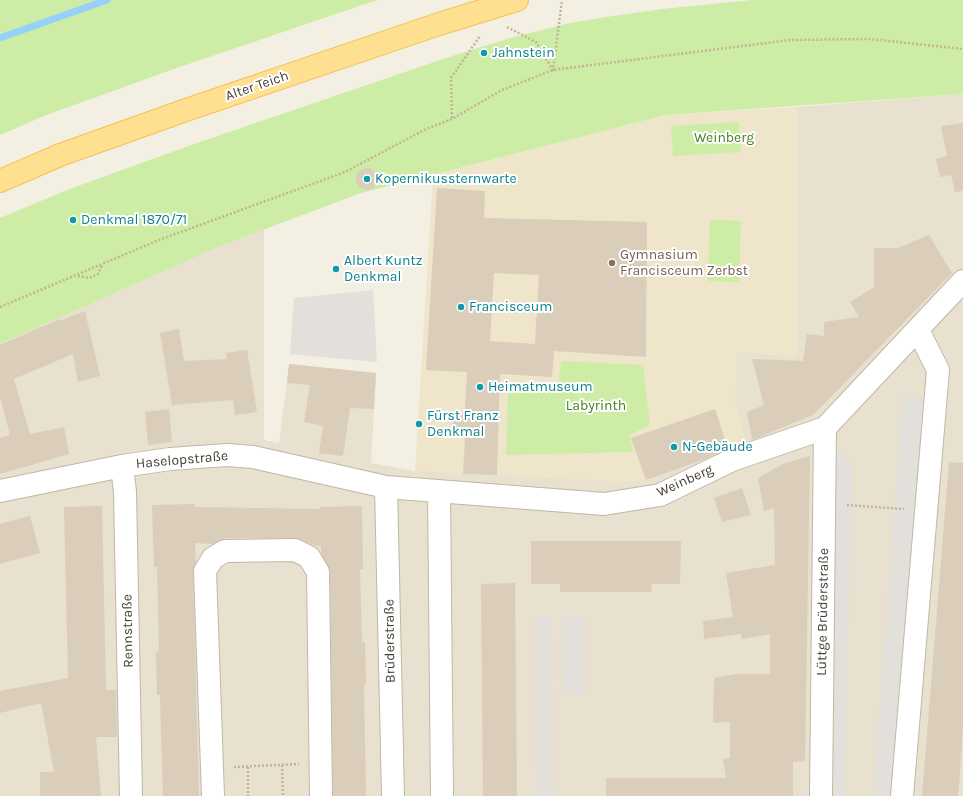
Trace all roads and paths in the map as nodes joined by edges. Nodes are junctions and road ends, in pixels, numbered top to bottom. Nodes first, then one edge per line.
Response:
1 (517, 0) edge
2 (562, 0) edge
3 (504, 26) dead end
4 (485, 34) dead end
5 (963, 49) edge
6 (553, 70) junction
7 (452, 119) junction
8 (0, 181) edge
9 (102, 265) junction
10 (78, 275) junction
11 (963, 281) edge
12 (0, 307) edge
13 (918, 330) junction
14 (825, 428) junction
15 (122, 466) junction
16 (386, 487) junction
17 (0, 491) edge
18 (439, 491) junction
19 (824, 505) junction
20 (926, 510) junction
21 (320, 763) junction
22 (282, 765) junction
23 (212, 767) junction
24 (248, 767) junction
25 (131, 796) edge
26 (212, 796) edge
27 (248, 796) edge
28 (283, 796) edge
29 (321, 796) edge
30 (394, 796) edge
31 (442, 796) edge
32 (822, 796) edge
33 (902, 796) edge

1 - 8 main road, Alter Teich
2 - 6 path
3 - 6 path
4 - 7 path
5 - 6 path
6 - 7 path
7 - 9 path
9 - 10 path
9 - 10 path
10 - 12 path
11 - 13 street, Weinberg
13 - 14 street, Weinberg
13 - 20 street
14 - 18 street, Weinberg
14 - 19 street, Lüttge Brüderstraße
15 - 16 street, Haselopstraße
15 - 17 street, Haselopstraße
15 - 25 street, Rennstraße
16 - 18 street, Weinberg
16 - 30 street, Brüderstraße
18 - 31 street
19 - 20 path
19 - 32 street, Lüttge Brüderstraße
20 - 33 street
21 - 22 path
21 - 23 street
21 - 29 street
22 - 24 path
22 - 28 path
23 - 24 path
23 - 26 street
24 - 27 path

